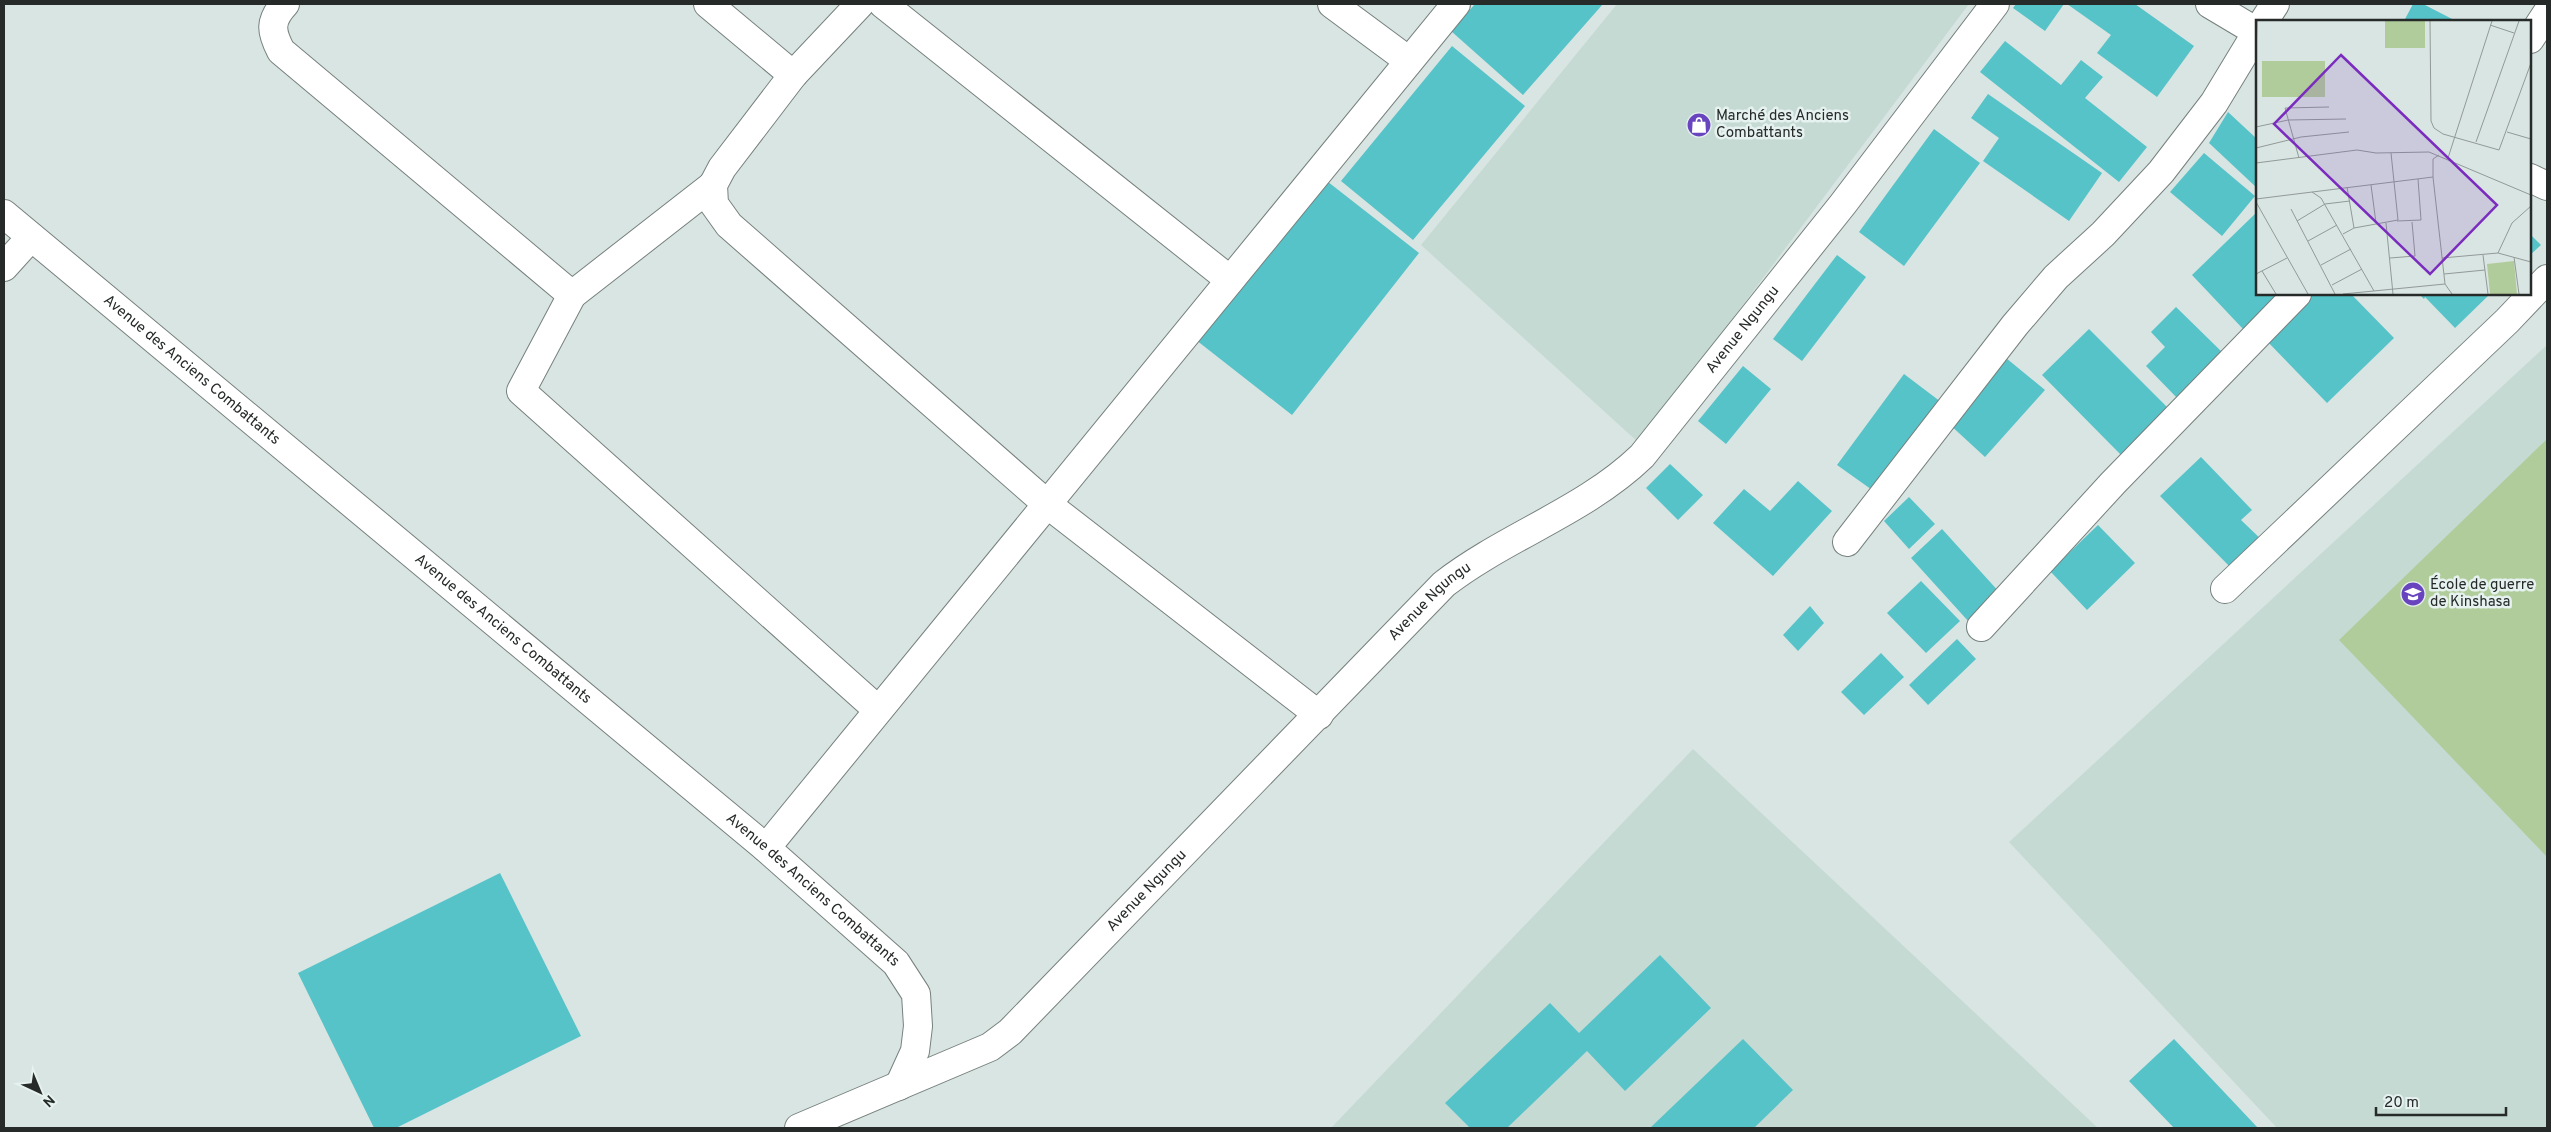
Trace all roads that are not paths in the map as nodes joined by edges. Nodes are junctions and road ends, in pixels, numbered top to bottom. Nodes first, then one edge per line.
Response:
1 (285, 4) edge
2 (708, 4) edge
3 (860, 4) edge
4 (883, 4) edge
5 (1332, 4) edge
6 (1456, 4) edge
7 (1995, 4) edge
8 (2210, 4) edge
9 (2275, 4) edge
10 (2547, 13) edge
11 (2265, 20) edge
12 (2256, 31) edge
13 (2256, 34) edge
14 (2531, 37) edge
15 (1409, 61) junction
16 (793, 75) junction
17 (2531, 178) edge
18 (713, 185) junction
19 (2547, 186) edge
20 (4, 214) edge
21 (31, 236) junction
22 (4, 267) edge
23 (2547, 279) edge
24 (1230, 280) junction
25 (572, 295) junction
26 (2296, 295) edge
27 (1047, 504) junction
28 (1847, 542) dead end
29 (2225, 589) dead end
30 (1981, 627) dead end
31 (878, 710) junction
32 (1319, 715) junction
33 (766, 848) junction
34 (899, 1086) junction
35 (799, 1128) edge

1 - 25 street
2 - 16 street
3 - 16 street
4 - 24 street
5 - 15 street
6 - 15 street
7 - 32 street, Avenue Ngungu
8 - 12 street
9 - 11 street
10 - 14 street
13 - 28 street
15 - 24 street
16 - 18 street
17 - 19 street
18 - 25 street
18 - 27 street
20 - 21 street, Avenue des Anciens Combattants
21 - 22 street
21 - 33 street, Avenue des Anciens Combattants
23 - 29 street
24 - 27 street
25 - 31 street
26 - 30 street
27 - 31 street
27 - 32 street
31 - 33 street
32 - 34 street, Avenue Ngungu
33 - 34 street, Avenue des Anciens Combattants
34 - 35 street, Avenue Ngungu

